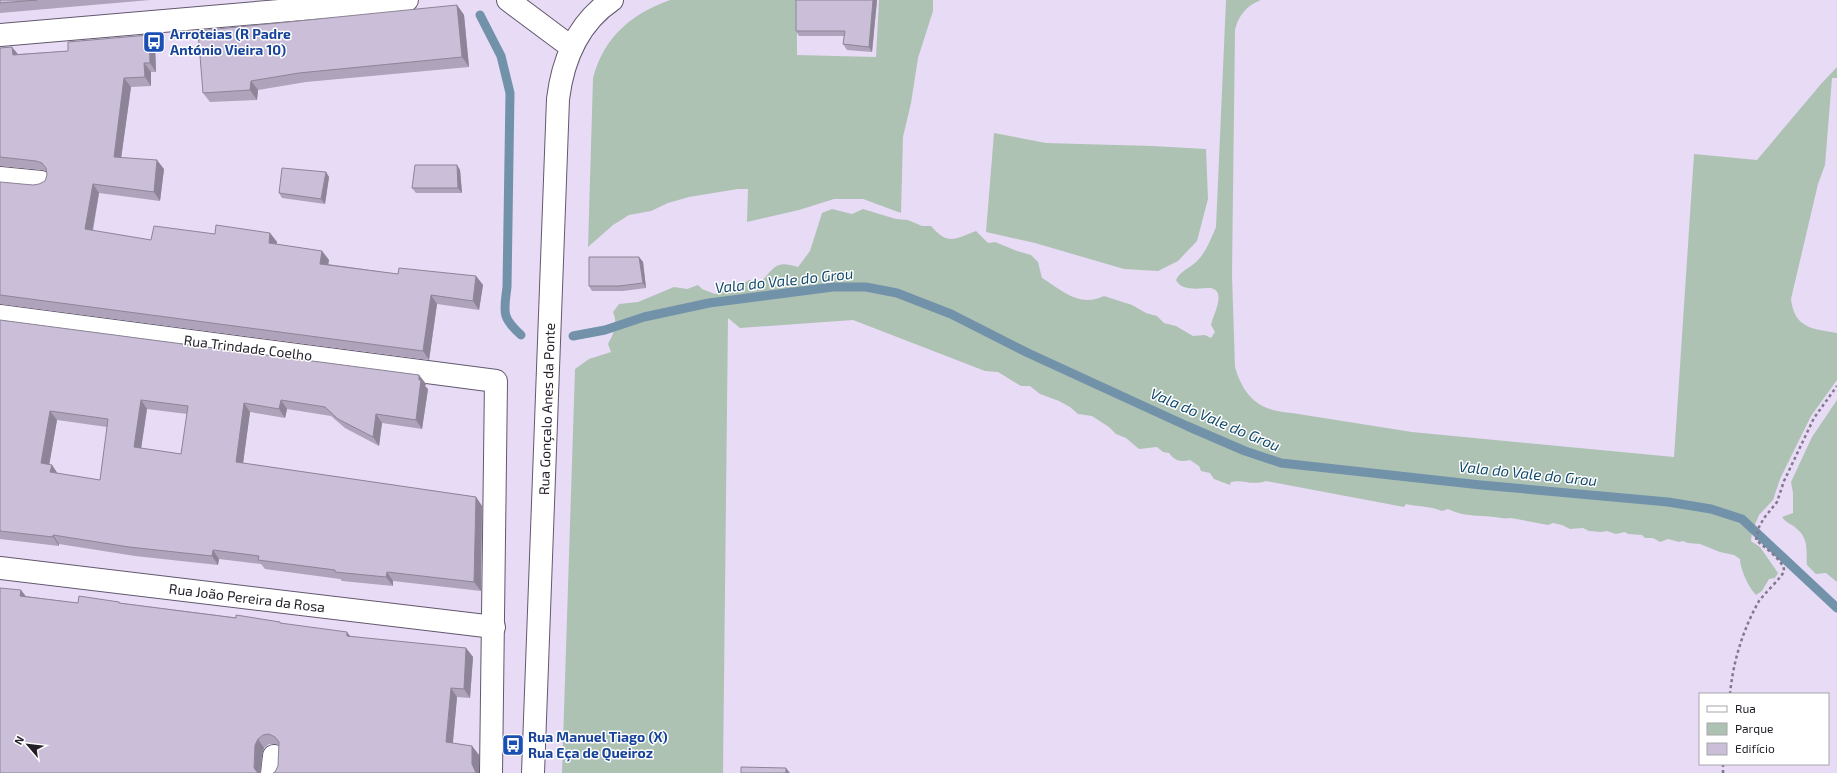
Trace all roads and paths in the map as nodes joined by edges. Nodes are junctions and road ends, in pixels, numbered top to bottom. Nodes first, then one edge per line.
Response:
1 (407, 0) edge
2 (508, 0) edge
3 (598, 3) edge
4 (0, 35) edge
5 (571, 47) junction
6 (0, 178) edge
7 (41, 182) edge
8 (0, 316) edge
9 (1837, 386) edge
10 (0, 568) edge
11 (494, 627) junction
12 (1730, 693) edge
13 (491, 773) edge
14 (533, 773) edge

1 - 4 street
2 - 5 street
3 - 5 street, Rua Gonçalo Anes da Ponte
5 - 14 street, Rua Gonçalo Anes da Ponte
6 - 7 street
8 - 11 street, Rua Trindade Coelho
9 - 12 path
10 - 11 street, Rua João Pereira da Rosa
11 - 13 street

